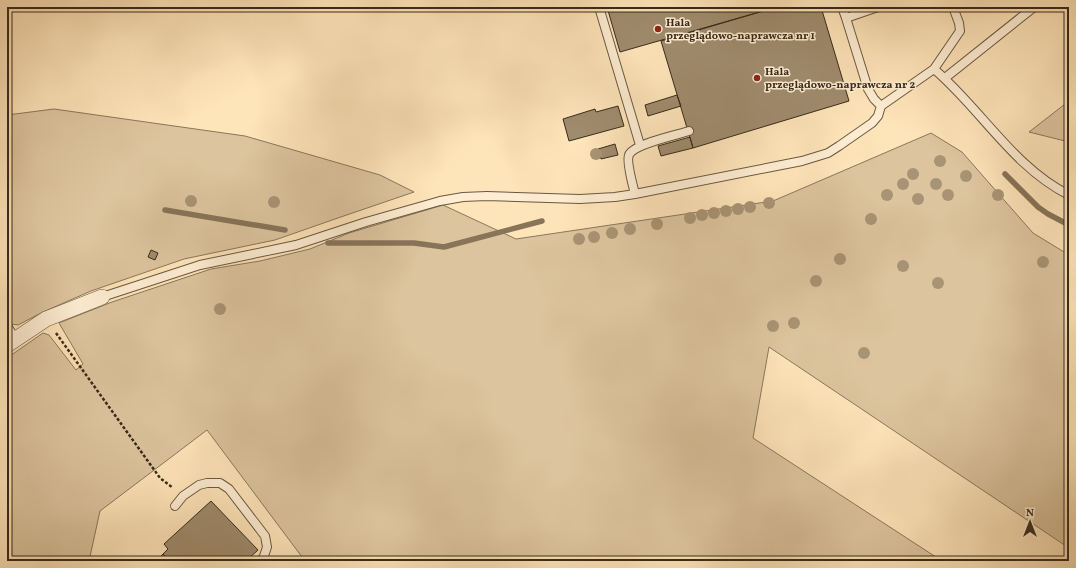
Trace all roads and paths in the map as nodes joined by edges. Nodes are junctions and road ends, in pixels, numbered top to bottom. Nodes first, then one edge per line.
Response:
1 (599, 7) edge
2 (842, 7) edge
3 (878, 7) edge
4 (953, 7) edge
5 (1034, 7) edge
6 (846, 18) junction
7 (934, 69) junction
8 (945, 78) junction
9 (880, 106) junction
10 (689, 131) dead end
11 (640, 146) junction
12 (634, 194) junction
13 (1069, 195) edge
14 (102, 297) joint
15 (46, 319) junction
16 (7, 326) edge
17 (11, 343) edge
18 (183, 496) junction
19 (175, 506) dead end
20 (261, 561) edge

1 - 11 lane
2 - 6 lane
3 - 6 lane
4 - 7 lane
5 - 8 lane
6 - 9 lane
7 - 8 lane
7 - 9 lane
8 - 13 lane
9 - 12 lane
10 - 11 lane
11 - 12 lane
12 - 14 lane
14 - 15 street
15 - 17 street
15 - 18 path
16 - 17 lane
18 - 19 lane
18 - 20 lane

